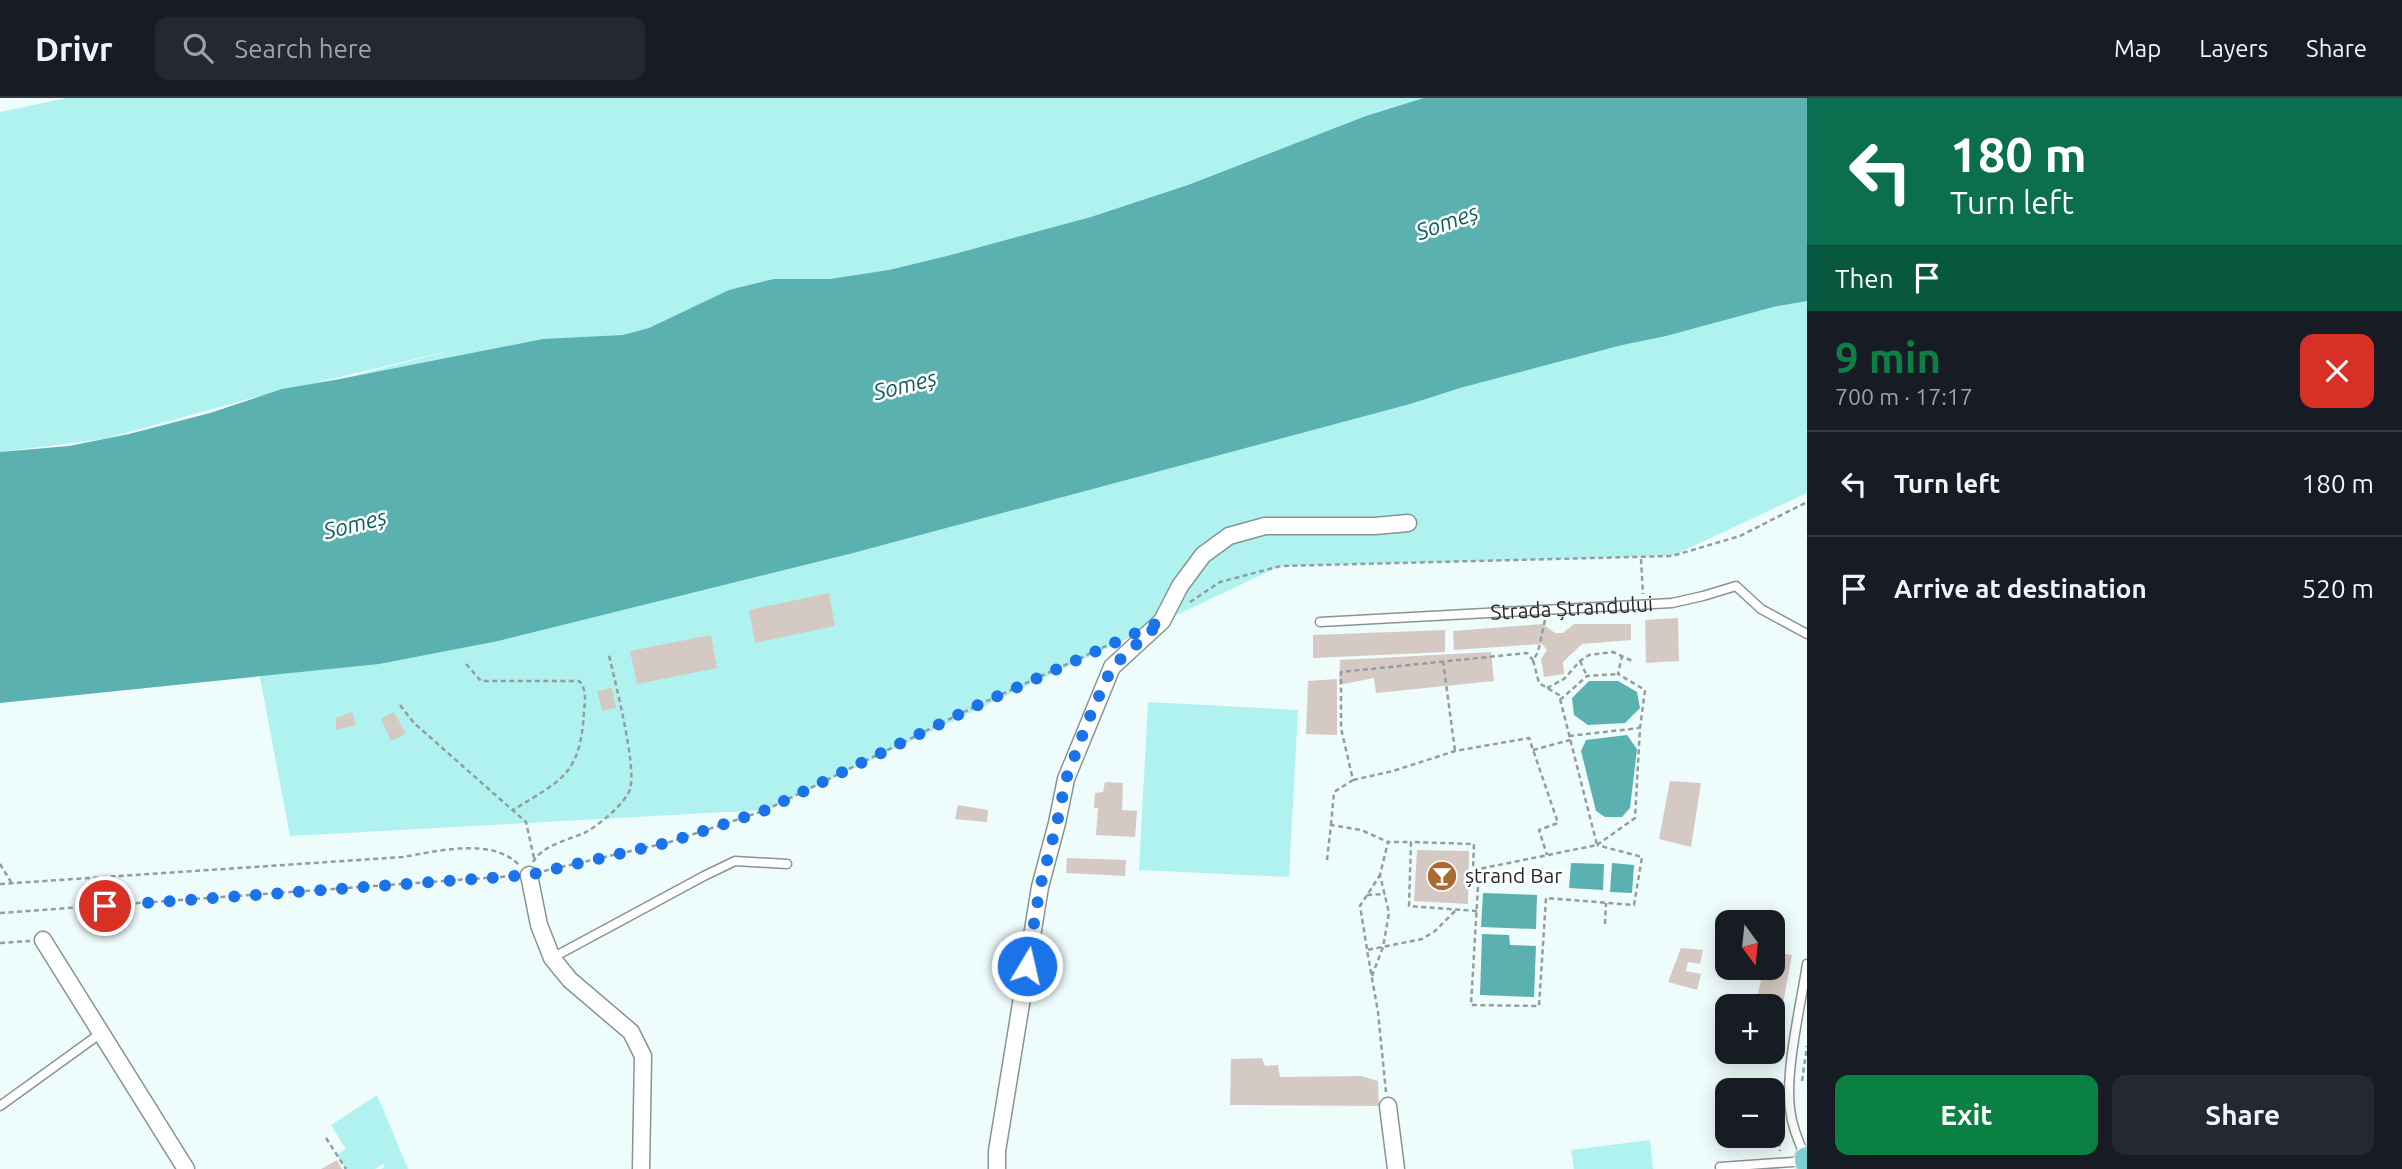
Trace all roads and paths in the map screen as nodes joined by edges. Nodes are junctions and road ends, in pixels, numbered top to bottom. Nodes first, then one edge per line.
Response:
1 (1807, 502) edge
2 (1408, 523) dead end
3 (1642, 557) junction
4 (1643, 604) junction
5 (1546, 610) junction
6 (1162, 621) junction
7 (1320, 622) dead end
8 (1807, 634) edge
9 (1124, 638) dead end
10 (1538, 652) junction
11 (1527, 653) junction
12 (609, 655) dead end
13 (1622, 656) junction
14 (1533, 660) junction
15 (1580, 661) junction
16 (1632, 661) dead end
17 (1443, 662) junction
18 (466, 664) dead end
19 (1618, 674) junction
20 (1587, 676) junction
21 (1547, 688) junction
22 (1560, 700) junction
23 (400, 705) dead end
24 (1640, 728) junction
25 (1569, 738) junction
26 (1534, 750) junction
27 (1455, 751) junction
28 (1353, 780) junction
29 (513, 810) junction
30 (1331, 825) junction
31 (1388, 842) junction
32 (1411, 842) junction
33 (1597, 845) junction
34 (1548, 855) junction
35 (534, 858) junction
36 (1327, 860) dead end
37 (0, 864) edge
38 (787, 864) dead end
39 (1479, 869) junction
40 (529, 875) junction
41 (1380, 876) junction
42 (0, 884) edge
43 (11, 884) junction
44 (1385, 894) junction
45 (1367, 895) junction
46 (1606, 903) junction
47 (1457, 909) junction
48 (1477, 911) junction
49 (0, 913) edge
50 (1605, 924) dead end
51 (43, 940) joint
52 (0, 943) edge
53 (1383, 947) junction
54 (1367, 950) junction
55 (552, 958) junction
56 (1807, 964) edge
57 (1372, 977) junction
58 (102, 1033) junction
59 (1807, 1046) edge
60 (1801, 1091) dead end
61 (0, 1106) edge
62 (1388, 1106) joint
63 (326, 1138) dead end
64 (1784, 1148) edge
65 (1801, 1161) edge
66 (1720, 1167) edge
67 (186, 1169) edge
68 (346, 1169) edge
69 (641, 1169) edge
70 (997, 1169) edge
71 (1396, 1169) edge

1 - 3 path
2 - 6 street
3 - 4 path
3 - 6 path
4 - 5 lane, Strada Ștrandului
4 - 8 lane, Strada Ștrandului
5 - 7 lane, Strada Ștrandului
5 - 10 path
6 - 70 street
9 - 40 path
10 - 11 path
10 - 14 path
11 - 14 path
11 - 17 path
12 - 35 path
13 - 15 path
13 - 16 path
13 - 19 path
14 - 21 path
15 - 20 path
15 - 21 path
17 - 27 path
17 - 28 path
18 - 29 path
19 - 20 path
19 - 24 path
20 - 22 path
21 - 22 path
22 - 25 path
23 - 29 path
24 - 25 path
24 - 33 path
25 - 26 path
25 - 33 path
26 - 27 path
26 - 34 path
27 - 28 path
28 - 30 path
29 - 35 path
30 - 31 path
30 - 36 path
31 - 32 path
31 - 41 path
32 - 39 path
32 - 47 path
33 - 34 path
33 - 46 path
34 - 39 path
35 - 40 path
37 - 43 path
38 - 55 lane
39 - 48 path
40 - 43 path
40 - 49 path
40 - 55 street
41 - 44 path
41 - 45 path
42 - 43 path
44 - 45 path
44 - 53 path
45 - 54 path
46 - 48 path
46 - 50 path
47 - 48 path
47 - 53 path
51 - 52 path
51 - 58 street
53 - 54 path
53 - 57 path
54 - 57 path
55 - 69 street
56 - 65 lane
57 - 62 path
58 - 61 lane
58 - 67 street
59 - 60 path
62 - 71 street
63 - 68 path
64 - 65 path
65 - 66 lane

